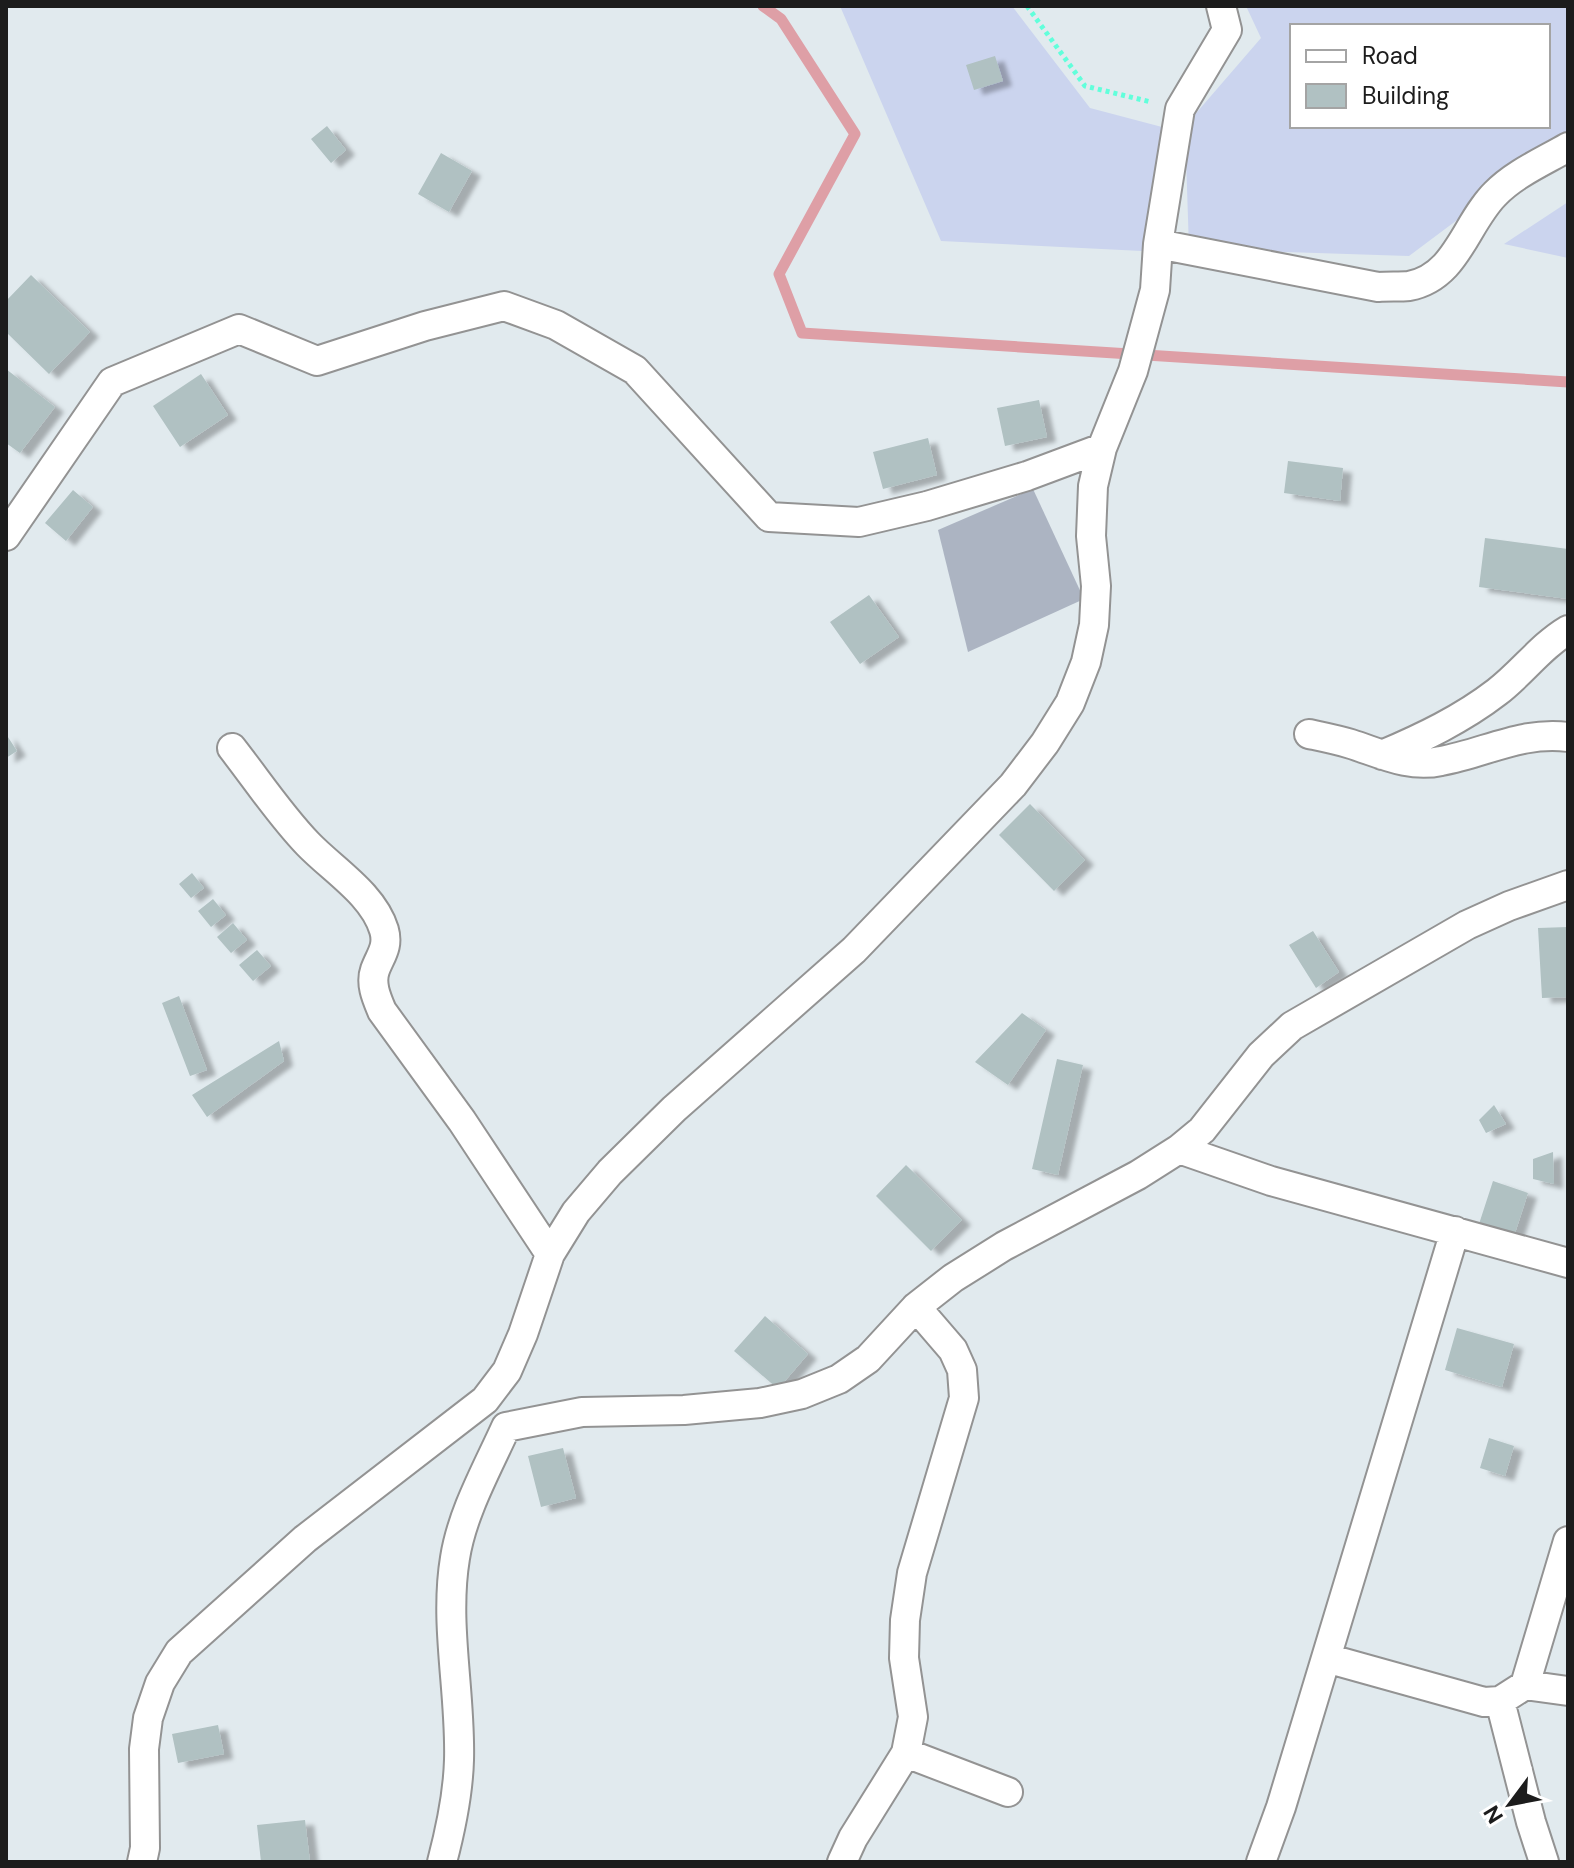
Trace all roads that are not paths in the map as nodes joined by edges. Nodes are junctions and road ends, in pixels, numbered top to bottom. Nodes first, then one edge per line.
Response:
1 (1221, 6) edge
2 (1568, 147) edge
3 (1158, 244) junction
4 (1102, 448) junction
5 (6, 536) edge
6 (1568, 630) edge
7 (1309, 734) dead end
8 (1568, 737) edge
9 (232, 748) dead end
10 (1382, 755) junction
11 (1568, 885) edge
12 (1179, 1149) junction
13 (1455, 1231) junction
14 (550, 1254) junction
15 (1568, 1263) edge
16 (916, 1307) junction
17 (485, 1400) junction
18 (506, 1427) junction
19 (1568, 1541) edge
20 (1326, 1658) junction
21 (1525, 1685) junction
22 (1568, 1691) edge
23 (1500, 1701) junction
24 (906, 1753) junction
25 (1008, 1792) dead end
26 (142, 1862) edge
27 (442, 1862) edge
28 (842, 1862) edge
29 (1261, 1862) edge
30 (1544, 1862) edge

1 - 3 street
2 - 3 street
3 - 4 street
4 - 5 street
4 - 14 street
6 - 10 street
7 - 10 street
8 - 10 street
9 - 14 street
11 - 12 street
12 - 13 street
12 - 16 street
13 - 15 street
13 - 20 street
14 - 17 street
16 - 18 street
16 - 24 street
17 - 18 street
17 - 26 street
18 - 27 street
19 - 21 street
20 - 23 street
20 - 29 street
21 - 22 street
21 - 23 street
23 - 30 street
24 - 25 street
24 - 28 street

